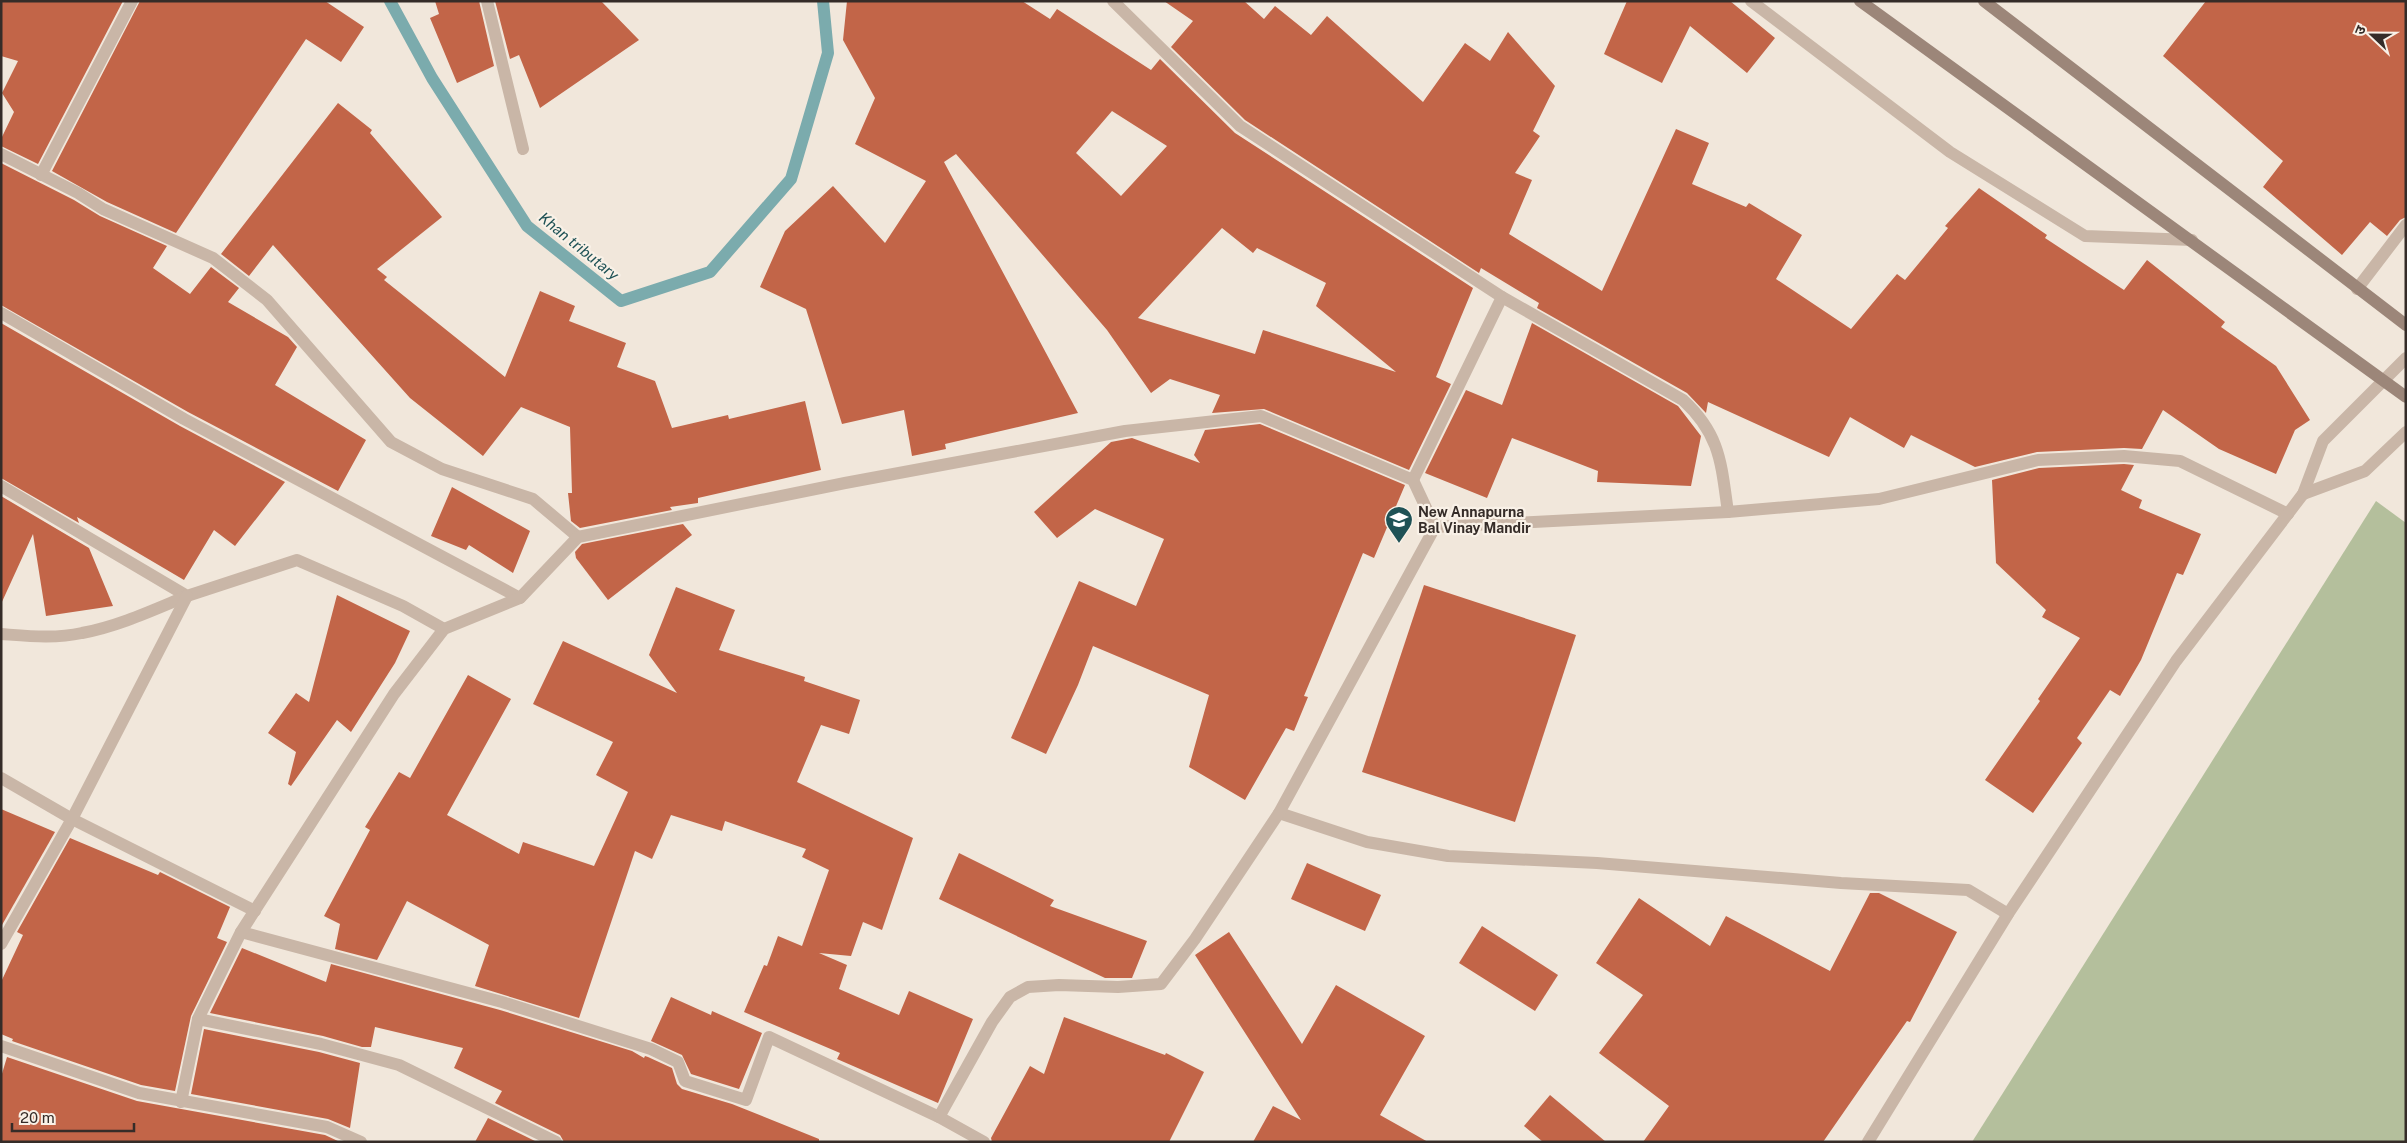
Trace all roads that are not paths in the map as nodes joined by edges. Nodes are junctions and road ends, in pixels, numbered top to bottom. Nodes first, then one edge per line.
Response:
1 (132, 1) edge
2 (487, 1) edge
3 (1112, 1) edge
4 (1751, 1) edge
5 (1860, 1) edge
6 (1984, 1) edge
7 (524, 148) dead end
8 (1, 154) edge
9 (41, 175) junction
10 (2406, 225) edge
11 (2192, 240) junction
12 (2357, 289) junction
13 (1502, 297) junction
14 (1, 313) edge
15 (2406, 325) edge
16 (2406, 358) edge
17 (2383, 379) junction
18 (2406, 397) edge
19 (2406, 432) edge
20 (1413, 480) junction
21 (1, 486) edge
22 (2303, 494) junction
23 (1728, 512) junction
24 (2288, 514) junction
25 (1435, 527) junction
26 (578, 538) junction
27 (187, 596) junction
28 (520, 598) junction
29 (444, 629) junction
30 (1, 634) edge
31 (1, 778) edge
32 (1279, 813) junction
33 (72, 819) junction
34 (255, 911) junction
35 (2008, 914) junction
36 (241, 932) junction
37 (1, 944) edge
38 (198, 1019) junction
39 (1, 1046) edge
40 (182, 1102) junction
41 (939, 1117) junction
42 (361, 1142) edge
43 (556, 1142) edge
44 (984, 1142) edge
45 (1868, 1142) edge

1 - 9 street
2 - 7 street
3 - 13 street
4 - 11 street
5 - 11 main road
6 - 12 main road
8 - 9 street
9 - 26 street
10 - 12 street
11 - 17 main road
12 - 15 main road
13 - 20 street
13 - 23 street
14 - 28 street
16 - 17 street
17 - 18 main road
17 - 22 street
19 - 22 street
20 - 25 street
20 - 26 street
21 - 27 street
22 - 24 street
23 - 24 street
23 - 25 street
24 - 35 street
25 - 32 street
26 - 28 street
27 - 29 street
27 - 30 street
27 - 33 street
28 - 29 street
29 - 34 street
31 - 33 street
32 - 35 street
32 - 41 street
33 - 34 street
33 - 37 street
34 - 36 street
35 - 45 street
36 - 38 street
36 - 41 street
38 - 40 street
38 - 43 street
39 - 40 street
40 - 42 street
41 - 44 street

